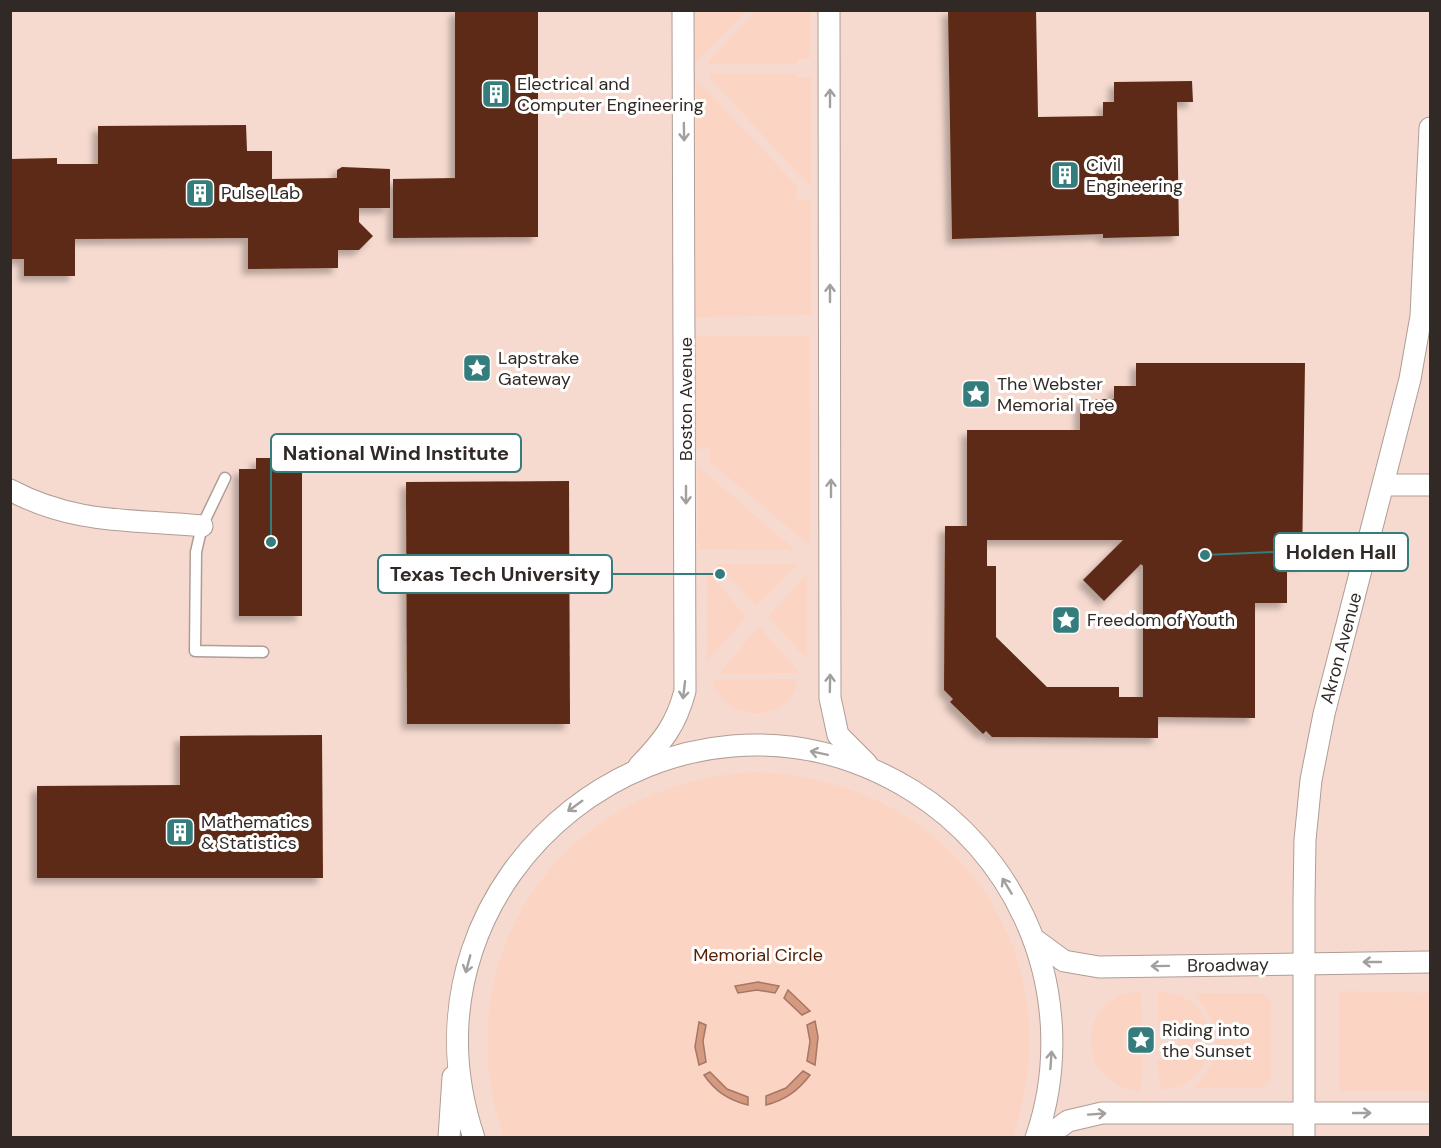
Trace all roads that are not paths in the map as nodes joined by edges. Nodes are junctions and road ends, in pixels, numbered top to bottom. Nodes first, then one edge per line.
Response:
1 (683, 10) edge
2 (829, 10) edge
3 (1431, 128) edge
4 (225, 478) dead end
5 (1431, 484) edge
6 (1383, 485) junction
7 (10, 490) edge
8 (202, 526) junction
9 (263, 652) dead end
10 (872, 769) junction
11 (634, 771) junction
12 (1033, 938) junction
13 (1431, 962) edge
14 (1303, 964) junction
15 (457, 1037) junction
16 (1304, 1113) junction
17 (1431, 1113) edge
18 (449, 1137) edge
19 (474, 1137) edge
20 (1036, 1137) edge
21 (1045, 1137) edge
22 (1304, 1137) edge

1 -> 11 street, Boston Avenue
10 -> 2 street
3 - 6 street, Akron Avenue
4 - 8 lane
5 - 6 street
6 - 14 street, Akron Avenue
7 - 8 street
8 - 9 lane
10 -> 11 street
12 -> 10 street
11 -> 15 street
14 -> 12 street, Broadway
20 -> 12 street
13 -> 14 street, Broadway
14 - 16 street, Akron Avenue
15 - 18 street
15 - 19 street
16 -> 17 street
21 -> 16 street
16 - 22 street, Akron Avenue

